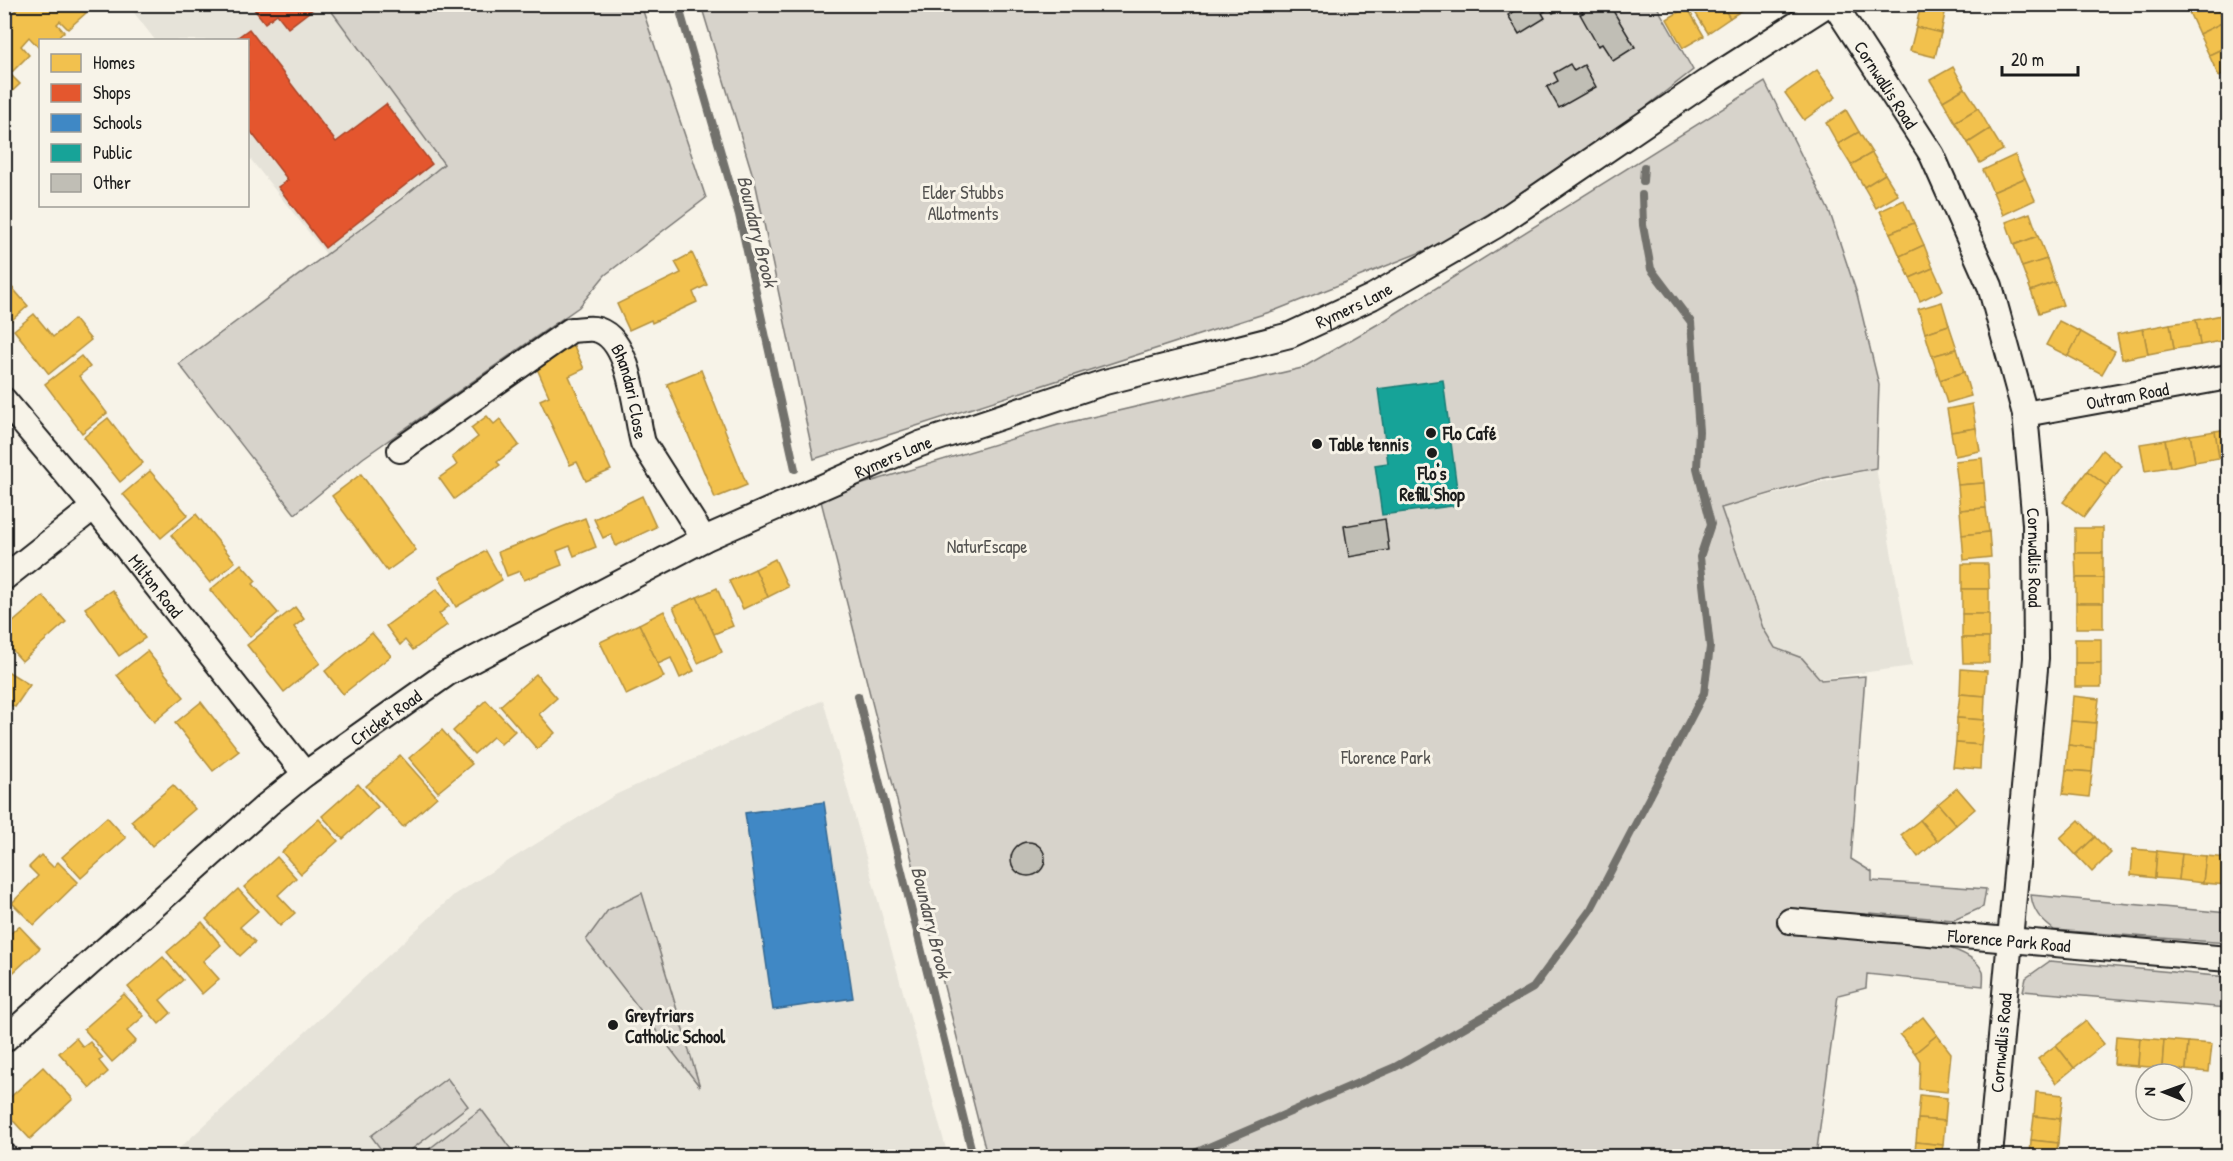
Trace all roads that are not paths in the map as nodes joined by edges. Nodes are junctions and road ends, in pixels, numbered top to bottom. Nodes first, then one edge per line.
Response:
1 (1828, 4) edge
2 (1834, 4) edge
3 (2229, 378) edge
4 (4, 400) edge
5 (2025, 414) junction
6 (400, 450) dead end
7 (824, 485) joint
8 (94, 507) junction
9 (704, 539) junction
10 (4, 578) edge
11 (305, 774) junction
12 (1790, 921) dead end
13 (2011, 940) junction
14 (2229, 959) edge
15 (4, 1040) edge
16 (1990, 1156) edge

1 - 7 street, Rymers Lane
2 - 5 street, Cornwallis Road
3 - 5 street, Outram Road
4 - 8 street, Milton Road
5 - 13 street, Cornwallis Road
6 - 9 street, Bhandari Close
7 - 9 street, Cricket Road
8 - 10 street
8 - 11 street, Milton Road
9 - 11 street, Cricket Road
11 - 15 street, Cricket Road
12 - 13 street, Florence Park Road
13 - 14 street, Florence Park Road
13 - 16 street, Cornwallis Road

